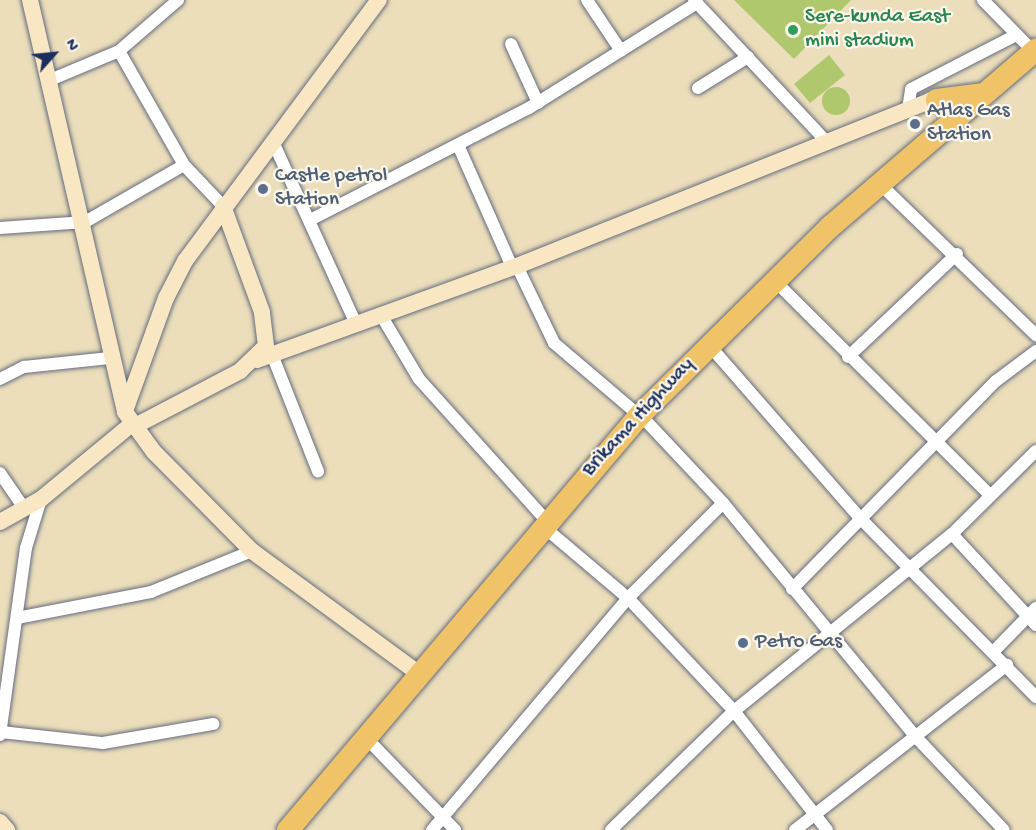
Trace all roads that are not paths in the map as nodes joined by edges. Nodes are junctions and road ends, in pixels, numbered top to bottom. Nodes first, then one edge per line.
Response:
1 (30, 0) edge
2 (178, 0) edge
3 (379, 0) edge
4 (587, 0) edge
5 (983, 0) edge
6 (696, 1) edge
7 (1016, 35) junction
8 (511, 44) dead end
9 (119, 51) junction
10 (621, 51) junction
11 (1035, 56) edge
12 (748, 57) junction
13 (50, 80) junction
14 (698, 88) dead end
15 (984, 94) junction
16 (538, 103) junction
17 (925, 104) junction
18 (954, 125) junction
19 (824, 139) junction
20 (927, 142) junction
21 (274, 144) junction
22 (458, 145) junction
23 (184, 165) junction
24 (883, 186) junction
25 (223, 206) junction
26 (310, 220) junction
27 (85, 222) junction
28 (0, 228) edge
29 (957, 254) junction
30 (514, 266) junction
31 (783, 289) junction
32 (381, 315) junction
33 (356, 324) junction
34 (1036, 335) edge
35 (1036, 351) edge
36 (716, 353) junction
37 (110, 357) junction
38 (849, 357) junction
39 (265, 358) junction
40 (0, 379) edge
41 (131, 420) junction
42 (644, 420) junction
43 (935, 444) junction
44 (1036, 451) edge
45 (318, 471) dead end
46 (0, 473) edge
47 (990, 495) junction
48 (41, 498) junction
49 (723, 503) junction
50 (24, 508) junction
51 (861, 519) junction
52 (0, 522) edge
53 (549, 527) junction
54 (952, 534) junction
55 (252, 551) junction
56 (912, 567) junction
57 (792, 589) junction
58 (628, 598) junction
59 (1033, 617) edge
60 (16, 618) junction
61 (829, 634) junction
62 (995, 650) junction
63 (1007, 665) junction
64 (418, 673) junction
65 (1036, 697) edge
66 (734, 711) junction
67 (213, 724) dead end
68 (0, 734) edge
69 (915, 736) junction
70 (374, 746) junction
71 (814, 812) junction
72 (442, 818) junction
73 (0, 822) edge
74 (7, 830) edge
75 (288, 830) edge
76 (305, 830) edge
77 (432, 830) edge
78 (455, 830) edge
79 (611, 830) edge
80 (795, 830) edge
81 (827, 830) edge
82 (1004, 830) edge

1 - 13 street
2 - 9 street
3 - 21 street
4 - 10 street
5 - 7 street
6 - 10 street
6 - 12 street
7 - 11 street
7 - 17 street
8 - 16 street
9 - 13 street
9 - 23 street
10 - 16 street
11 - 15 highway, Brikama Highway
11 - 18 highway, Brikama Highway
12 - 14 street
12 - 19 street
13 - 27 street
15 - 17 highway
15 - 18 highway, Brikama Highway
16 - 22 street
17 - 18 street
17 - 19 street
17 - 20 highway
18 - 20 highway, Brikama Highway
18 - 24 highway, Brikama Highway
19 - 30 street
20 - 24 highway, Brikama Highway
21 - 25 street
21 - 26 street
22 - 26 street
22 - 30 street
23 - 25 street
23 - 27 street
24 - 29 street
24 - 31 highway, Brikama Highway
24 - 42 highway, Brikama Highway
25 - 39 street
25 - 41 street
26 - 33 street
27 - 28 street
27 - 37 street
29 - 34 street
29 - 38 street
30 - 32 street
30 - 42 street
31 - 36 highway, Brikama Highway
31 - 38 street
32 - 33 street
32 - 53 street
33 - 39 street
35 - 43 street
36 - 42 highway, Brikama Highway
36 - 51 street
37 - 40 street
37 - 41 street
38 - 43 street
39 - 41 street
39 - 45 street
41 - 48 street
41 - 55 street
42 - 49 street
42 - 53 highway, Brikama Highway
43 - 47 street
43 - 51 street
44 - 47 street
46 - 50 street
47 - 54 street
48 - 50 street
48 - 60 street
49 - 57 street
49 - 58 street
50 - 52 street
51 - 56 street
51 - 57 street
53 - 58 street
53 - 64 highway, Brikama Highway
53 - 70 highway, Brikama Highway
54 - 56 street
54 - 59 street
55 - 60 street
55 - 64 street
56 - 61 street
56 - 62 street
57 - 61 street
58 - 66 street
58 - 72 street
59 - 62 street
60 - 68 street
61 - 66 street
61 - 69 street
62 - 63 street
63 - 65 street
63 - 69 street
64 - 75 highway, Brikama Highway
66 - 71 street
66 - 79 street
67 - 68 street
69 - 71 street
69 - 82 street
70 - 72 street
70 - 76 highway, Brikama Highway
71 - 80 street
71 - 81 street
72 - 77 street
72 - 78 street
73 - 74 street

